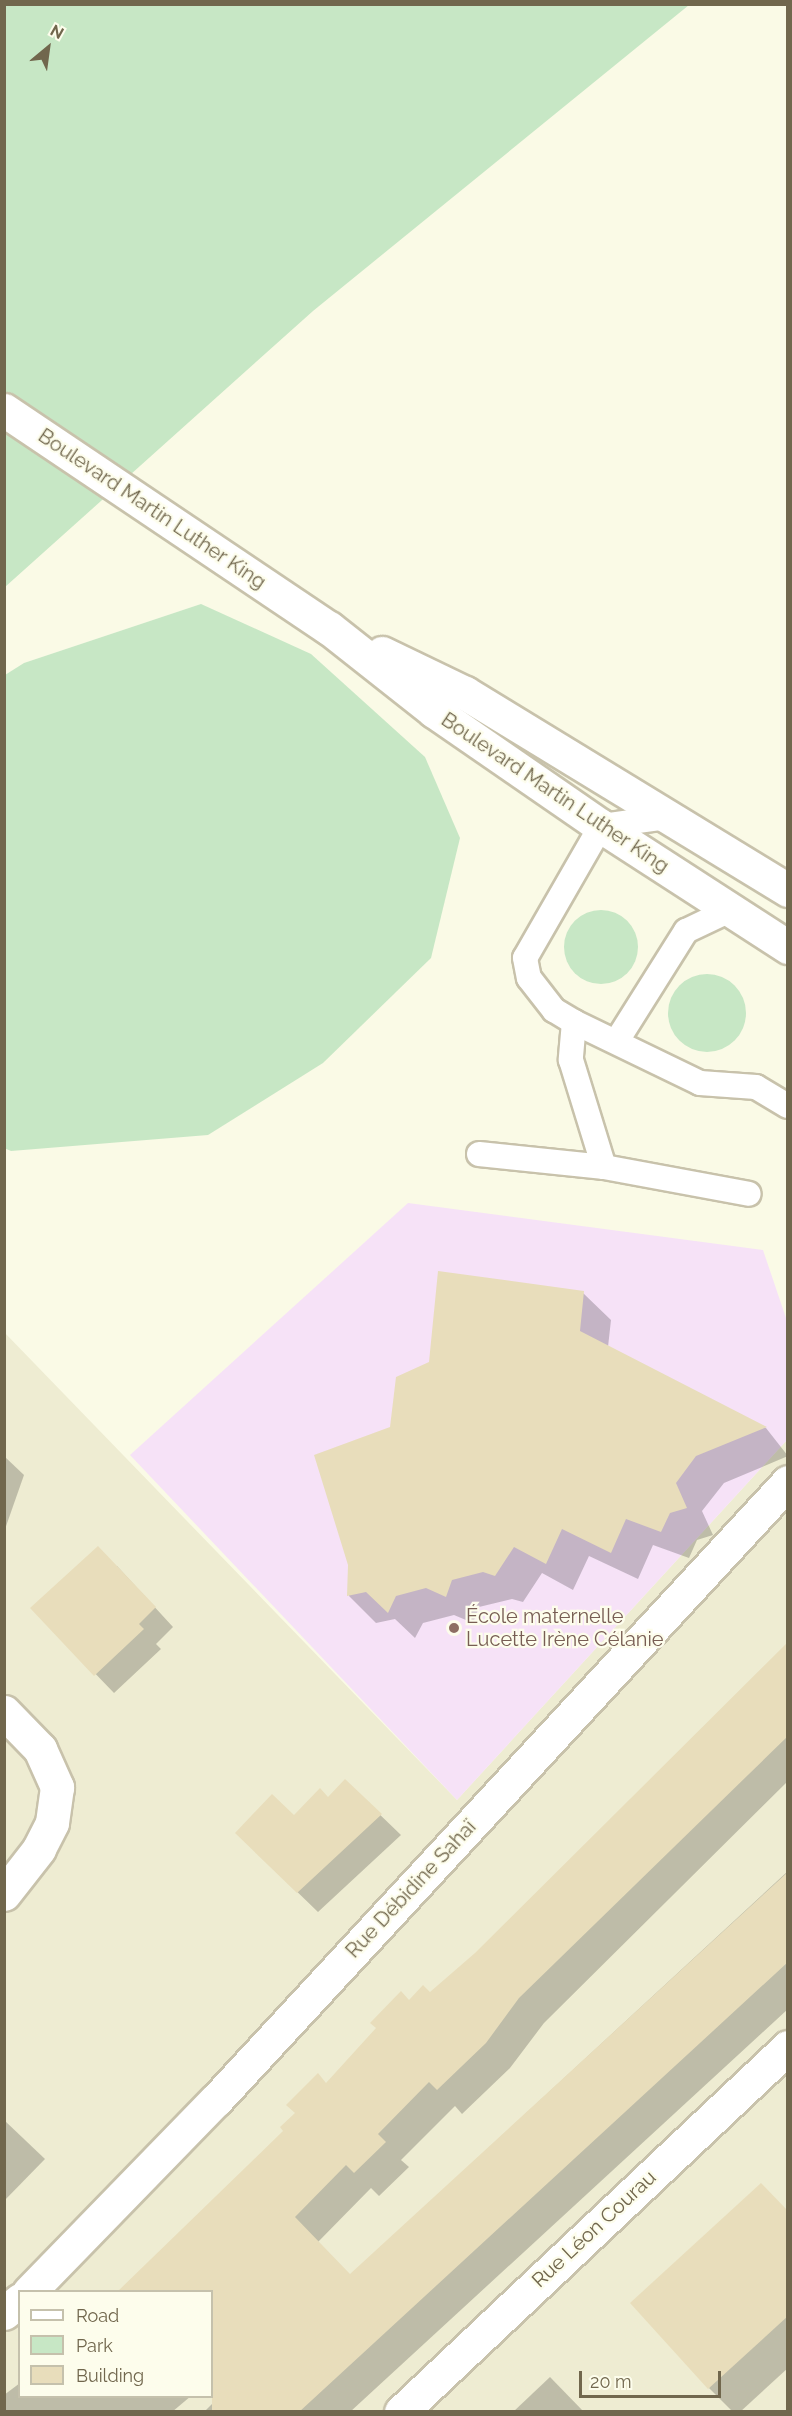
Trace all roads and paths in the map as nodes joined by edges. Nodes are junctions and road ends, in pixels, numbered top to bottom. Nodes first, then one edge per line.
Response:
1 (4, 410) edge
2 (329, 628) junction
3 (667, 818) junction
4 (601, 826) junction
5 (788, 890) edge
6 (730, 909) junction
7 (788, 947) edge
8 (574, 1022) junction
9 (618, 1039) junction
10 (788, 1106) edge
11 (479, 1154) dead end
12 (604, 1167) junction
13 (749, 1194) dead end
14 (788, 1482) edge
15 (4, 1712) edge
16 (4, 1894) edge
17 (788, 2047) edge
18 (31, 2290) edge
19 (18, 2302) edge
20 (4, 2313) edge
21 (401, 2412) edge

1 - 2 street, Boulevard Martin Luther King
2 - 3 street, Boulevard Martin Luther King
2 - 4 street, Boulevard Martin Luther King
3 - 4 lane
3 - 5 street, Boulevard Martin Luther King
4 - 6 street, Boulevard Martin Luther King
4 - 8 lane
6 - 7 street, Boulevard Martin Luther King
6 - 9 lane
8 - 9 lane
8 - 12 lane
9 - 10 lane
11 - 12 lane
12 - 13 lane
14 - 18 street, Rue Débidine Sahaï
15 - 16 street
17 - 21 street, Rue Léon Courau
19 - 20 street

